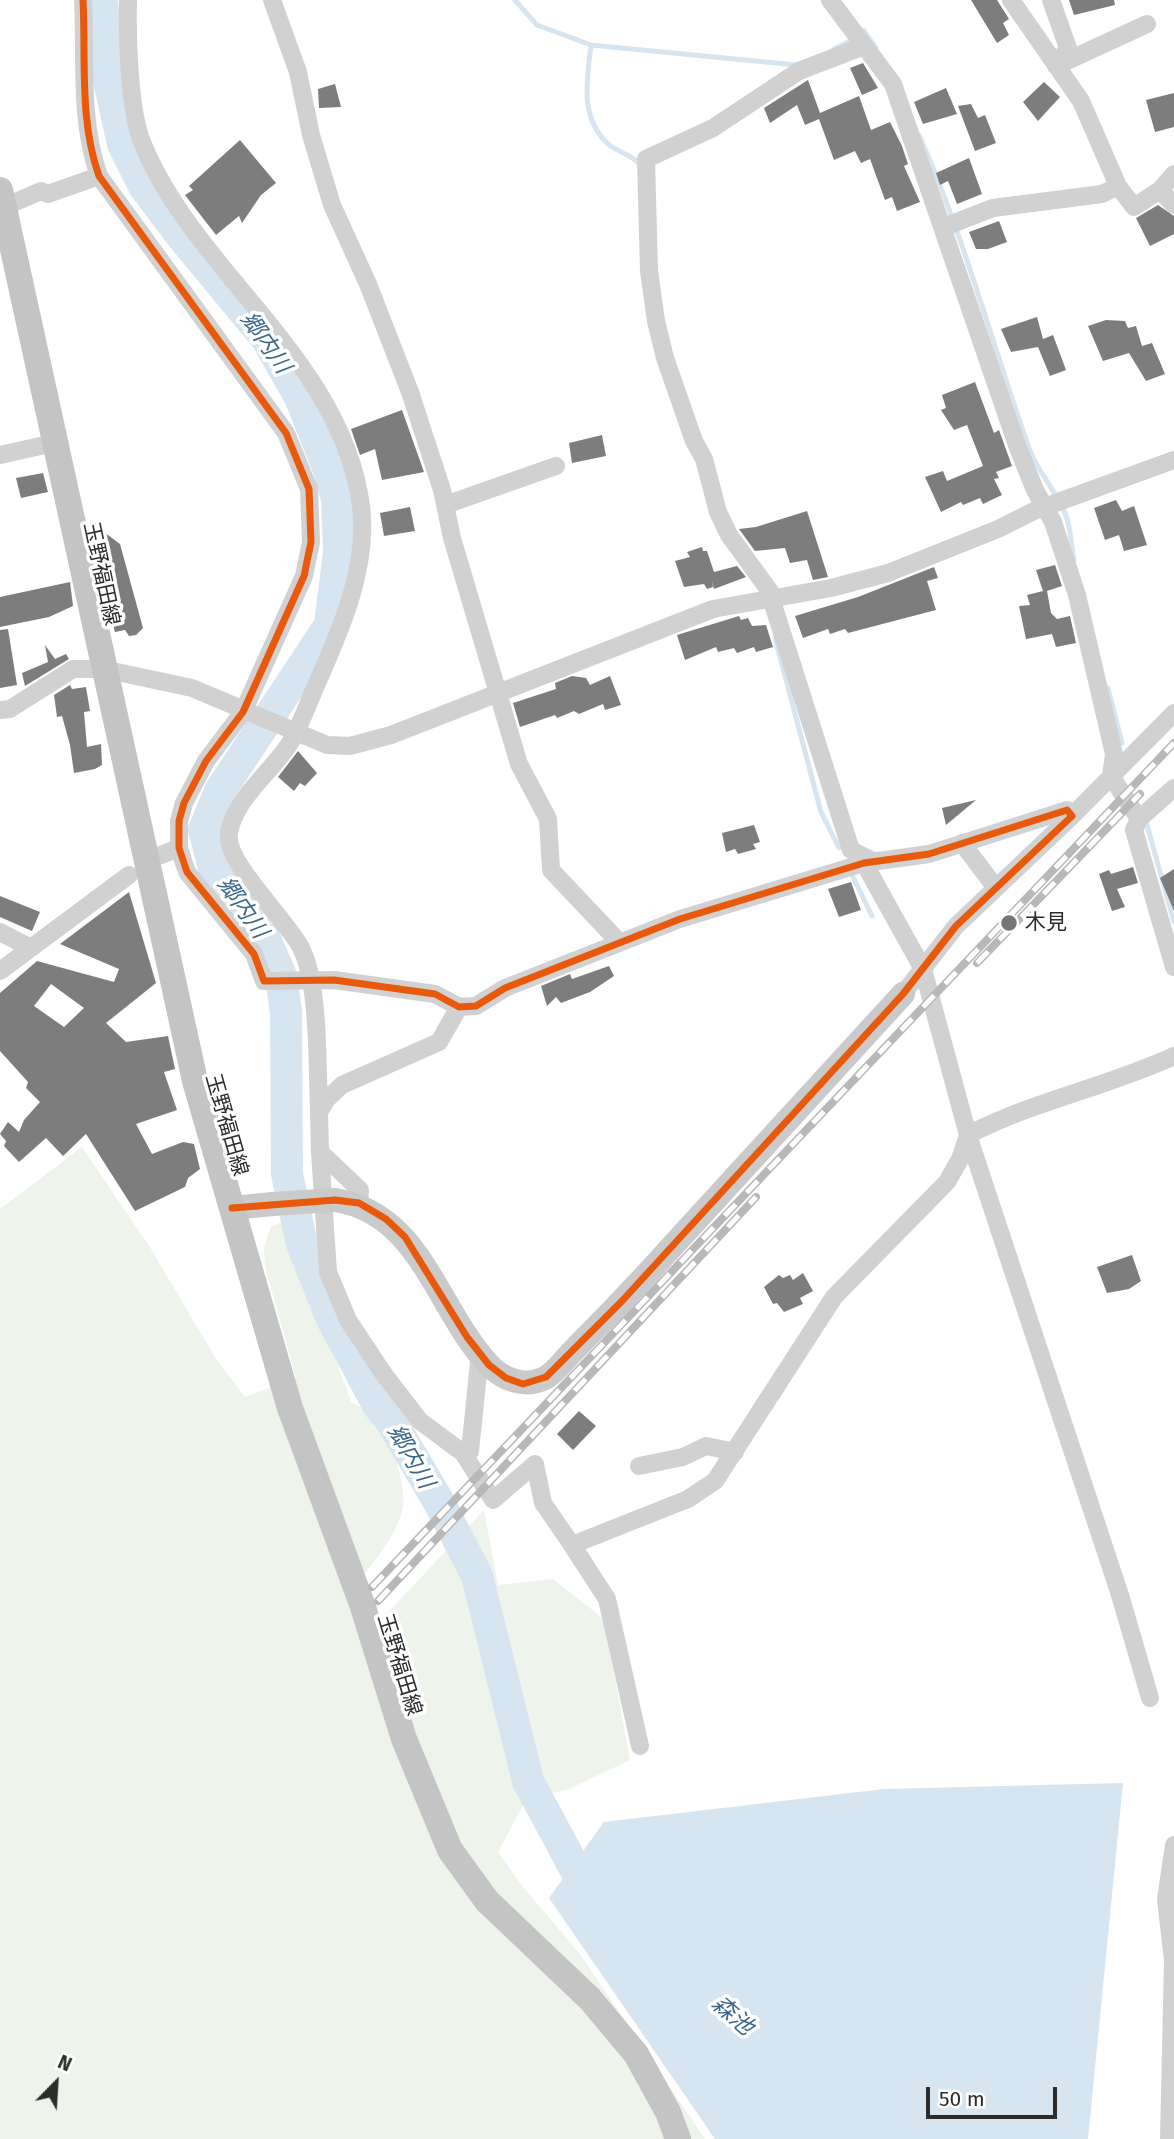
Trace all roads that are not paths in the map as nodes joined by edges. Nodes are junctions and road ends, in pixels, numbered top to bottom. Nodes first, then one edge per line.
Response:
1 (83, 0) edge
2 (128, 0) edge
3 (272, 0) edge
4 (830, 0) edge
5 (1011, 0) edge
6 (1051, 0) edge
7 (1147, 24) dead end
8 (864, 46) junction
9 (1056, 66) junction
10 (1174, 174) edge
11 (99, 176) junction
12 (1118, 186) junction
13 (1160, 190) junction
14 (2, 198) edge
15 (1174, 205) edge
16 (951, 224) junction
17 (6, 247) edge
18 (54, 443) junction
19 (0, 455) edge
20 (1174, 460) edge
21 (556, 466) dead end
22 (445, 505) junction
23 (1055, 505) junction
24 (773, 598) junction
25 (103, 669) junction
26 (500, 694) junction
27 (0, 710) edge
28 (247, 713) junction
29 (1174, 713) edge
30 (290, 731) junction
31 (1111, 776) junction
32 (1174, 788) edge
33 (1072, 816) junction
34 (1139, 819) junction
35 (961, 843) junction
36 (179, 848) junction
37 (161, 855) dead end
38 (869, 862) junction
39 (129, 875) dead end
40 (996, 888) junction
41 (0, 932) edge
42 (619, 942) junction
43 (31, 948) junction
44 (1174, 967) edge
45 (923, 969) junction
46 (0, 971) edge
47 (308, 980) junction
48 (903, 994) joint
49 (459, 1007) junction
50 (1174, 1056) edge
51 (318, 1081) junction
52 (342, 1085) junction
53 (319, 1112) junction
54 (968, 1135) junction
55 (320, 1152) junction
56 (347, 1202) junction
57 (232, 1208) junction
58 (480, 1353) junction
59 (735, 1452) junction
60 (463, 1453) junction
61 (639, 1466) dead end
62 (572, 1545) junction
63 (1150, 1698) dead end
64 (640, 1746) dead end
65 (1174, 1845) edge
66 (678, 2139) edge
67 (1169, 2139) edge

1 - 11 street
2 - 30 street
3 - 22 street
4 - 8 street
5 - 9 street
6 - 9 street
7 - 9 street
8 - 16 street
8 - 24 street
9 - 12 street
10 - 13 street
11 - 14 street
11 - 28 street
12 - 13 street
12 - 16 street
13 - 15 street
14 - 17 main road, 玉野福田線
16 - 23 street
17 - 18 main road, 玉野福田線
18 - 19 street
18 - 25 main road, 玉野福田線
20 - 23 street
21 - 22 street
22 - 26 street
23 - 24 street
23 - 31 street
24 - 26 street
24 - 38 street
25 - 27 street
25 - 28 street
25 - 57 main road, 玉野福田線
26 - 30 street
26 - 42 street
28 - 30 street
28 - 36 street
29 - 31 street
30 - 47 street
31 - 33 street
31 - 34 street
32 - 34 street
33 - 35 street
33 - 40 street
34 - 44 street
35 - 38 street
35 - 40 street
36 - 37 street
36 - 47 street
38 - 42 street
38 - 45 street
39 - 43 street
40 - 45 street
41 - 43 street
42 - 49 street
43 - 46 street
45 - 48 street
45 - 54 street
47 - 49 street
47 - 51 street
48 - 58 street
49 - 52 street
50 - 54 street
51 - 52 street
51 - 53 street
52 - 53 street
53 - 55 street
54 - 59 street
54 - 63 street
55 - 56 street
55 - 60 street
56 - 57 street, bridge
56 - 58 street
57 - 66 main road, 玉野福田線
58 - 60 street
59 - 61 street
59 - 62 street
60 - 62 street
62 - 64 street
65 - 67 street

